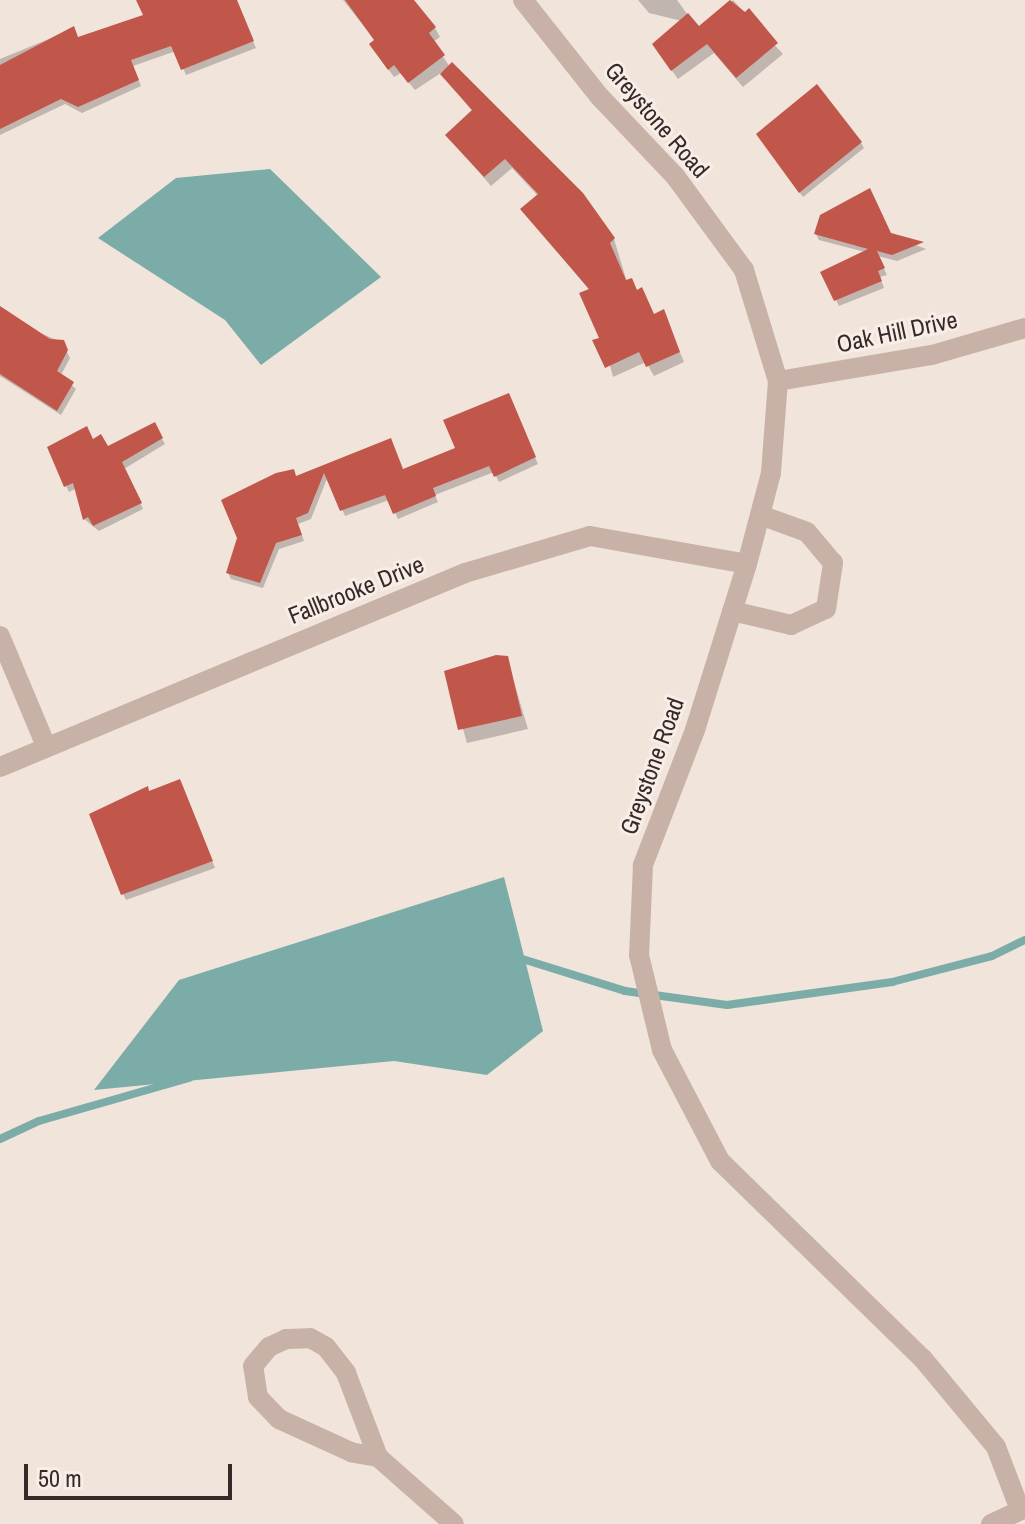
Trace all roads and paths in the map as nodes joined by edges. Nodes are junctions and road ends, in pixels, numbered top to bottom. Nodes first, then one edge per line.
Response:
1 (523, 0) edge
2 (1025, 328) edge
3 (778, 381) junction
4 (760, 515) junction
5 (747, 564) junction
6 (732, 611) junction
7 (0, 636) edge
8 (46, 746) junction
9 (0, 767) edge
10 (378, 1457) junction
11 (1022, 1509) edge
12 (454, 1524) edge
13 (991, 1524) edge

1 - 3 street, Greystone Road
2 - 3 street, Oak Hill Drive
3 - 4 street, Greystone Road
4 - 5 street, Greystone Road
4 - 6 street
5 - 6 street, Greystone Road
5 - 8 street, Fallbrooke Drive
6 - 11 street, Greystone Road
7 - 8 street
8 - 9 street, Fallbrooke Drive
10 - 10 street
10 - 12 street
11 - 13 street

